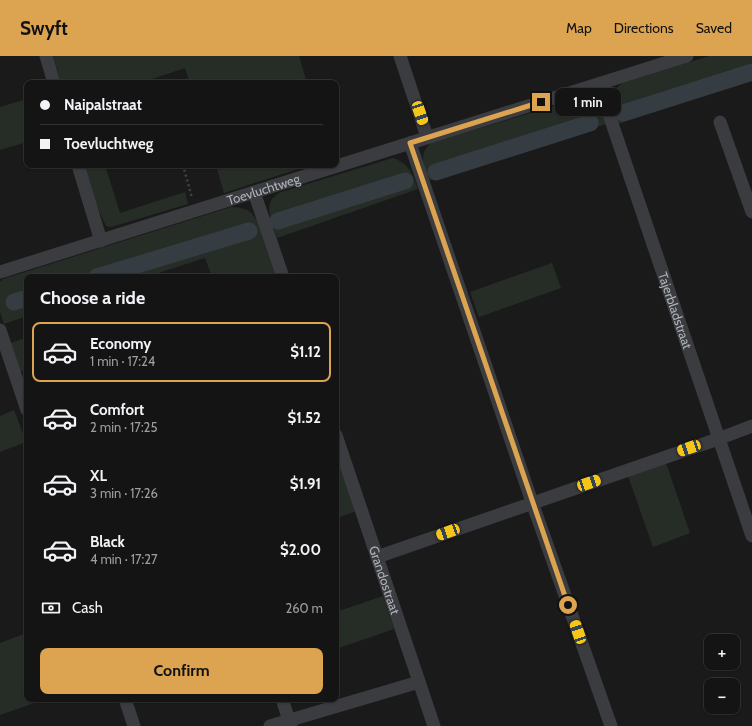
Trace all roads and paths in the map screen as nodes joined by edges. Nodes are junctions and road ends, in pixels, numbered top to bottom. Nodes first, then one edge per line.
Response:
1 (46, 56) edge
2 (400, 56) edge
3 (687, 56) edge
4 (53, 80) edge
5 (599, 84) junction
6 (720, 122) dead end
7 (427, 137) junction
8 (410, 143) junction
9 (339, 165) edge
10 (79, 168) edge
11 (184, 168) edge
12 (330, 168) edge
13 (254, 192) junction
14 (196, 210) junction
15 (752, 212) edge
16 (101, 241) junction
17 (0, 272) edge
18 (282, 274) edge
19 (0, 330) edge
20 (24, 401) edge
21 (752, 426) edge
22 (718, 439) junction
23 (339, 443) edge
24 (532, 502) junction
25 (752, 536) edge
26 (377, 557) junction
27 (419, 682) junction
28 (126, 702) edge
29 (283, 702) edge
30 (290, 723) edge
31 (134, 726) edge
32 (270, 726) edge
33 (434, 726) edge
34 (611, 726) edge

1 - 4 street
2 - 7 street
3 - 5 street, Toevluchtweg
5 - 7 street, Toevluchtweg
5 - 22 street, Tajerbladstraat
6 - 15 street
7 - 8 street, Toevluchtweg
8 - 9 street, Toevluchtweg
8 - 24 street
10 - 16 street
11 - 14 path
12 - 13 street, Toevluchtweg
13 - 14 street, Toevluchtweg
13 - 18 street
14 - 16 street, Toevluchtweg
16 - 17 street, Toevluchtweg
19 - 20 street
21 - 22 street
22 - 24 street
22 - 25 street, Tajerbladstraat
23 - 26 street, Grandostraat
24 - 26 street
24 - 34 street
26 - 27 street, Grandostraat
27 - 30 street
27 - 33 street, Grandostraat
28 - 31 street
29 - 30 street
30 - 32 street

